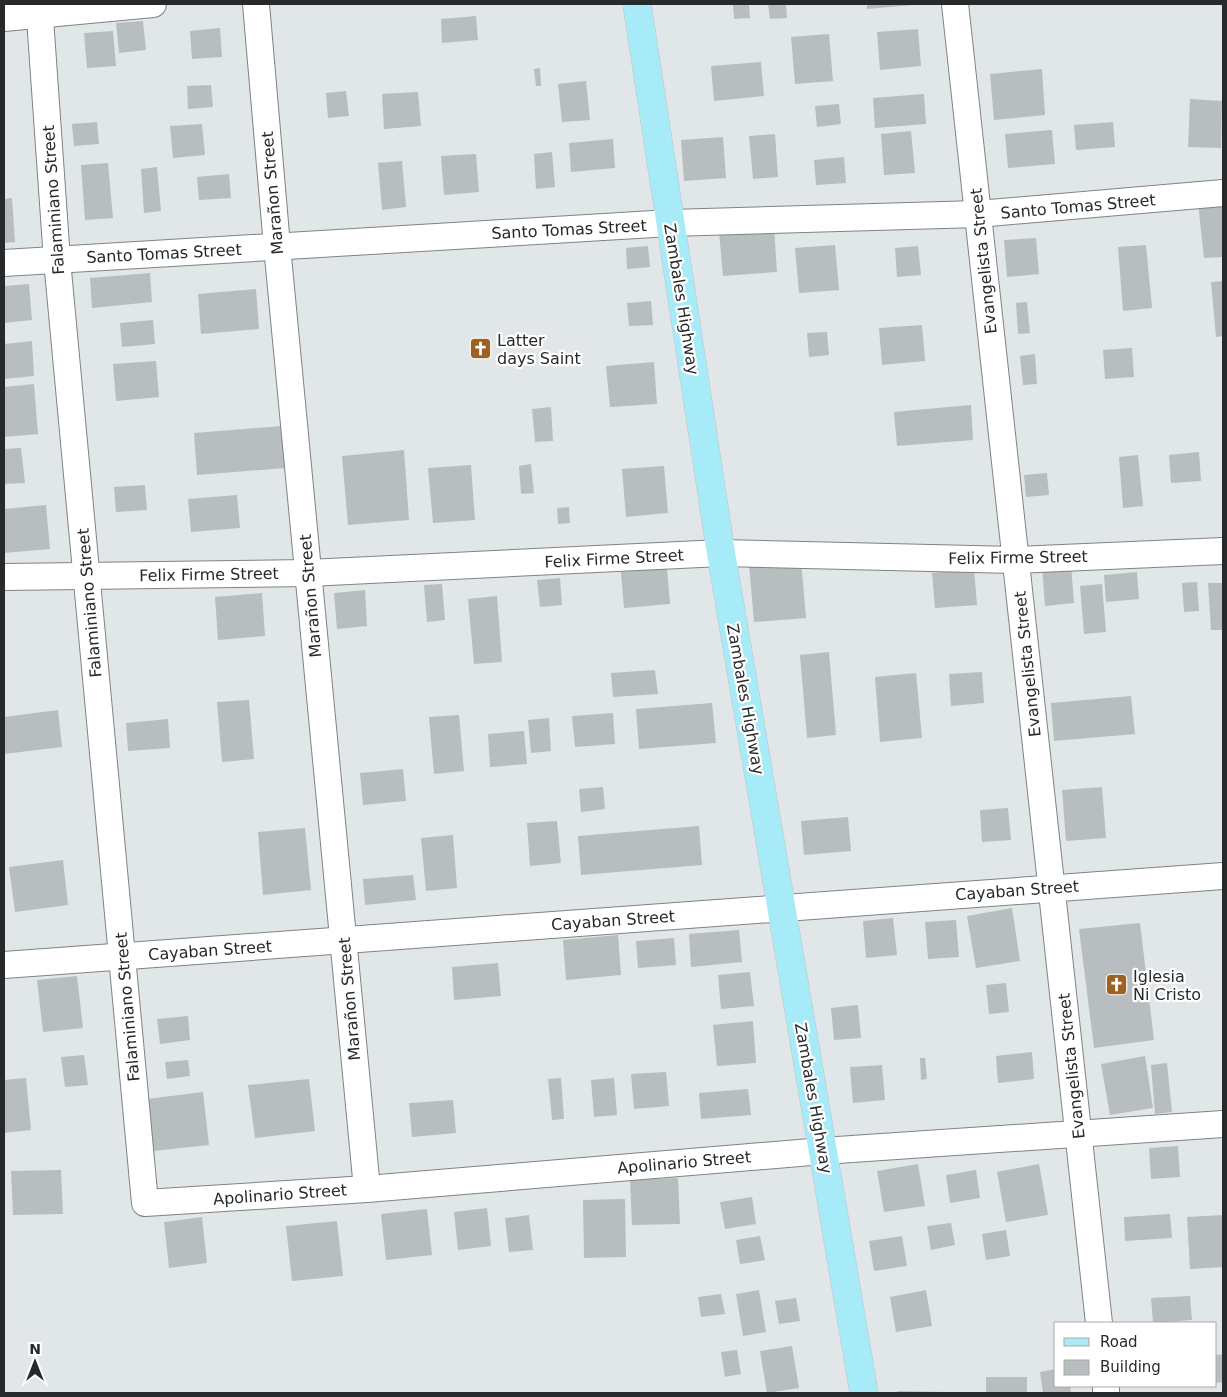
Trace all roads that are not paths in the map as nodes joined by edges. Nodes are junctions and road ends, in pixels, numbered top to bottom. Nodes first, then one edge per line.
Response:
1 (153, 4) edge
2 (256, 4) edge
3 (637, 4) edge
4 (955, 4) edge
5 (39, 9) edge
6 (4, 18) edge
7 (1223, 193) edge
8 (978, 214) junction
9 (670, 223) junction
10 (277, 246) junction
11 (57, 260) junction
12 (4, 263) edge
13 (1223, 551) edge
14 (721, 553) junction
15 (1015, 560) junction
16 (308, 573) junction
17 (87, 576) junction
18 (4, 577) edge
19 (1223, 876) edge
20 (1052, 888) junction
21 (782, 907) junction
22 (344, 940) junction
23 (122, 957) junction
24 (4, 965) edge
25 (1223, 1124) edge
26 (1079, 1134) junction
27 (823, 1151) junction
28 (367, 1188) junction
29 (145, 1203) joint
30 (1099, 1322) edge
31 (864, 1393) edge

1 - 5 street
2 - 10 street, Marañon Street
3 - 9 main road, Zambales Highway
4 - 8 street, Evangelista Street
5 - 6 street
5 - 11 street, Falaminiano Street
7 - 8 street, Santo Tomas Street
8 - 9 street, Santo Tomas Street
8 - 15 street, Evangelista Street
9 - 10 street, Santo Tomas Street
9 - 14 main road, Zambales Highway
10 - 11 street, Santo Tomas Street
10 - 16 street, Marañon Street
11 - 12 street, Santo Tomas Street
11 - 17 street, Falaminiano Street
13 - 15 street, Felix Firme Street
14 - 15 street, Felix Firme Street
14 - 16 street, Felix Firme Street
14 - 21 main road, Zambales Highway
15 - 20 street, Evangelista Street
16 - 17 street, Felix Firme Street
16 - 22 street, Marañon Street
17 - 18 street, Felix Firme Street
17 - 23 street, Falaminiano Street
19 - 20 street, Cayaban Street
20 - 21 street, Cayaban Street
20 - 26 street, Evangelista Street
21 - 22 street, Cayaban Street
21 - 27 main road, Zambales Highway
22 - 23 street, Cayaban Street
22 - 28 street, Marañon Street
23 - 24 street, Cayaban Street
23 - 29 street, Falaminiano Street
25 - 26 street, Apolinario Street
26 - 27 street, Apolinario Street
26 - 30 street, Evangelista Street
27 - 28 street, Apolinario Street
27 - 31 main road, Zambales Highway
28 - 29 street, Apolinario Street

